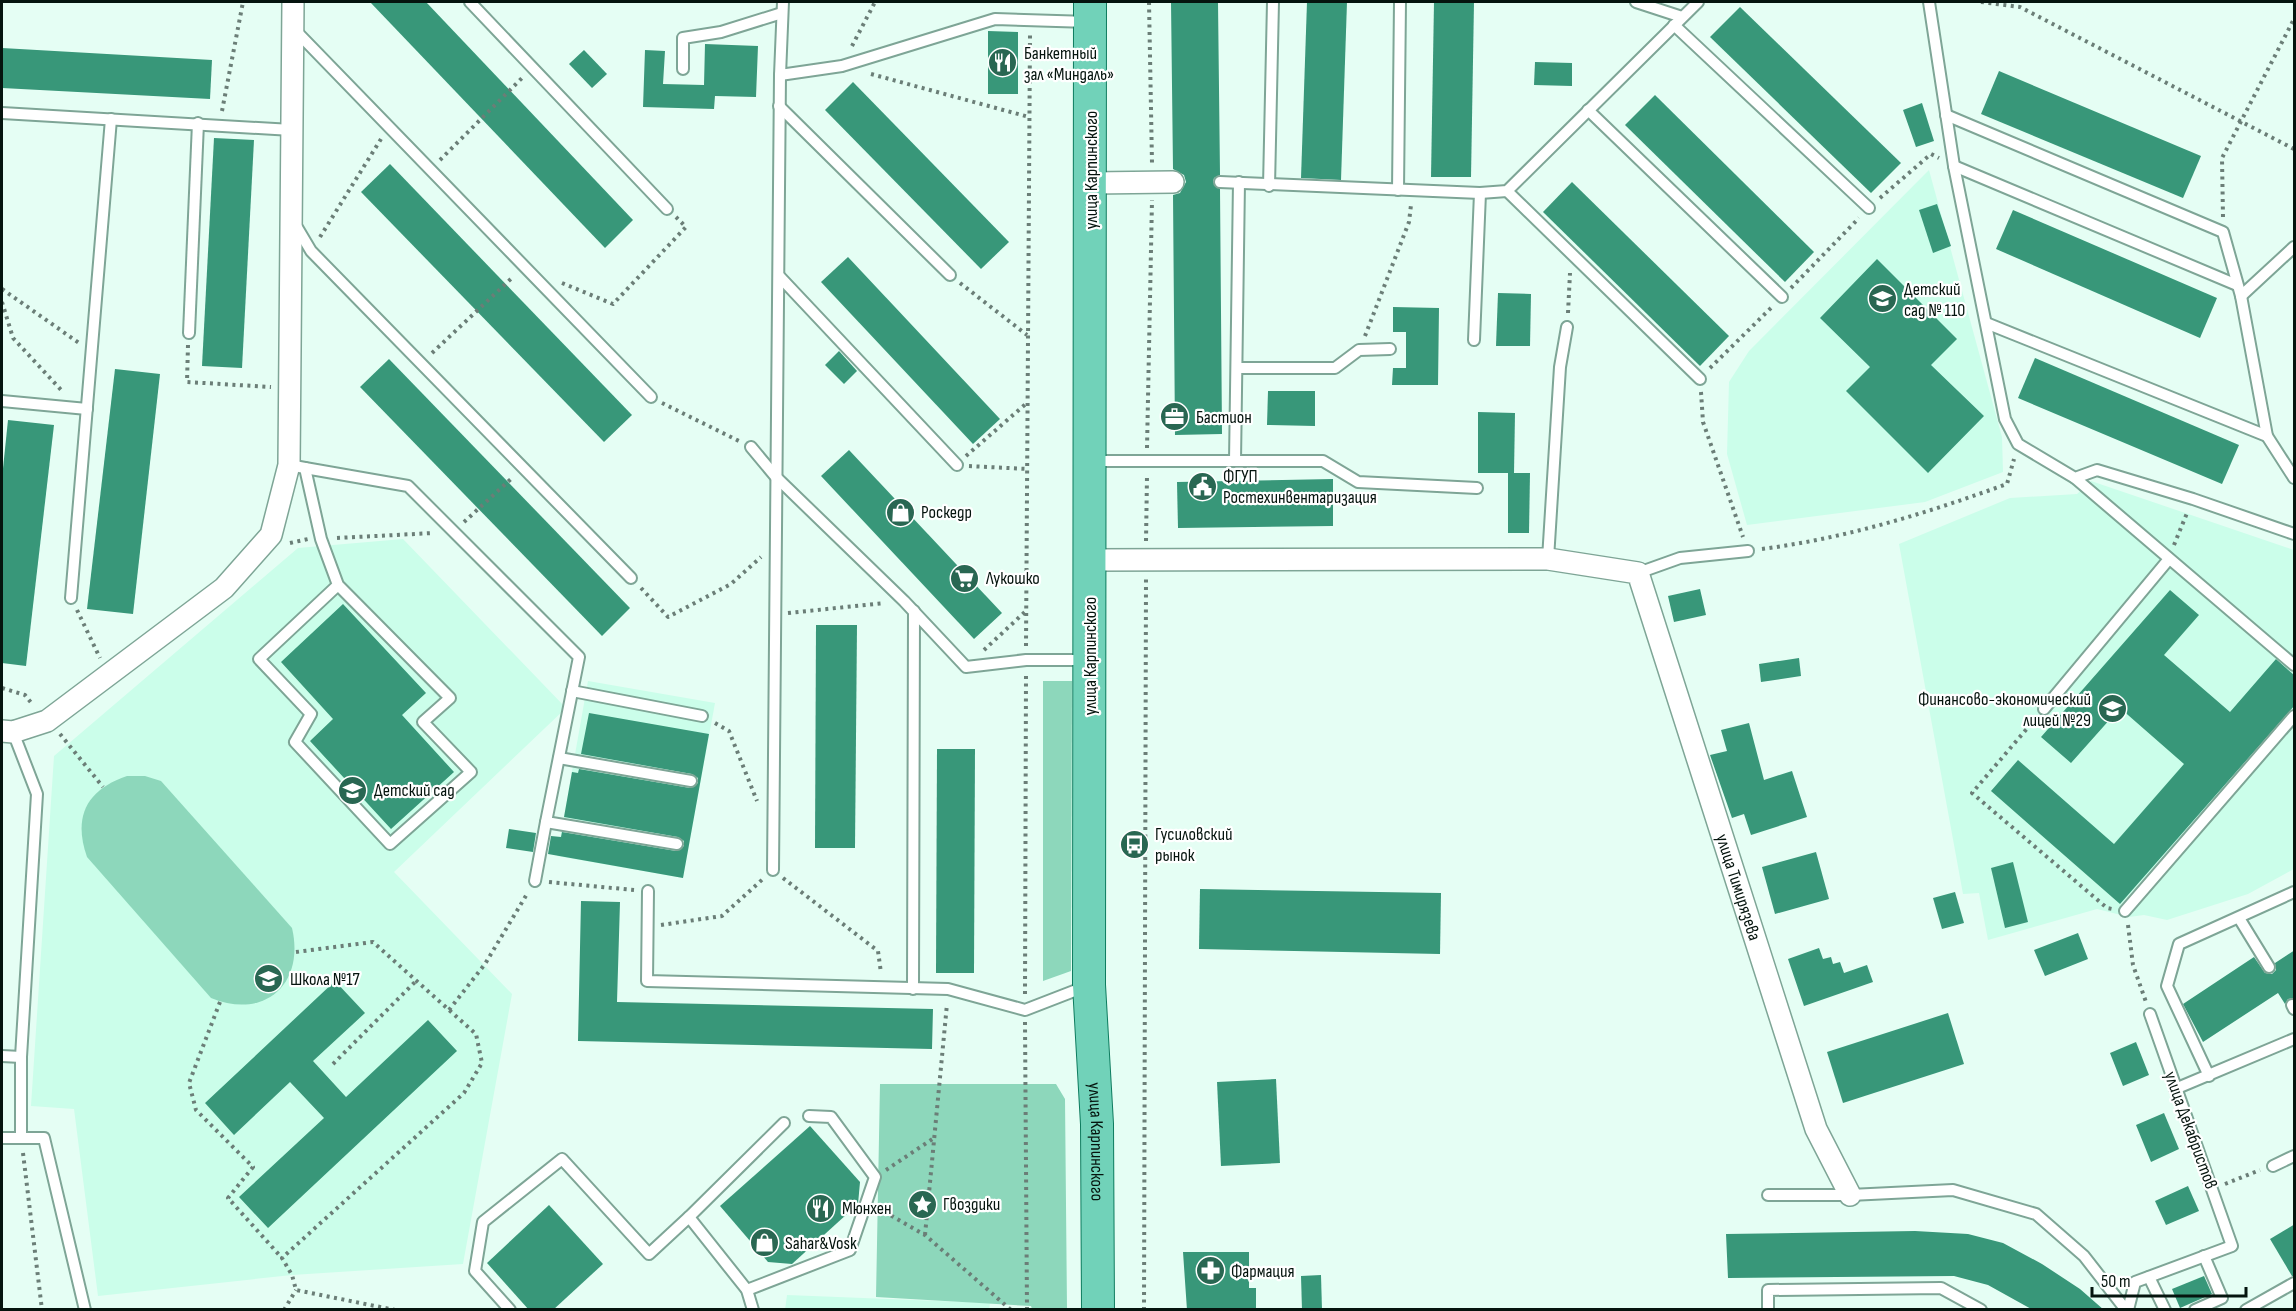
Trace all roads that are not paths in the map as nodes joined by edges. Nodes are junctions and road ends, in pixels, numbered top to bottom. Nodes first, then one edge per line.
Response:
1 (293, 2) edge
2 (470, 2) edge
3 (783, 2) edge
4 (1273, 2) edge
5 (1400, 2) edge
6 (1636, 2) edge
7 (1698, 2) edge
8 (1929, 2) edge
9 (1090, 12) edge
10 (782, 13) junction
11 (1678, 21) junction
12 (293, 27) junction
13 (682, 69) dead end
14 (780, 75) junction
15 (779, 106) junction
16 (1588, 110) junction
17 (2, 113) edge
18 (1946, 115) junction
19 (111, 119) junction
20 (198, 123) junction
21 (292, 130) junction
22 (1954, 166) junction
23 (1163, 182) road end
24 (1220, 182) dead end
25 (1239, 182) junction
26 (1092, 183) junction
27 (1269, 186) junction
28 (1398, 190) junction
29 (1507, 191) junction
30 (1480, 193) junction
31 (667, 208) dead end
32 (1869, 208) road end
33 (291, 218) junction
34 (2295, 247) edge
35 (950, 275) road end
36 (779, 276) junction
37 (2239, 290) junction
38 (1782, 297) dead end
39 (1986, 323) junction
40 (1567, 327) road end
41 (189, 333) road end
42 (1474, 340) dead end
43 (1390, 350) dead end
44 (1238, 368) junction
45 (1700, 379) road end
46 (651, 397) road end
47 (2, 402) edge
48 (82, 409) junction
49 (2267, 436) junction
50 (751, 447) road end
51 (1091, 461) junction
52 (1235, 461) junction
53 (957, 465) road end
54 (297, 466) junction
55 (776, 477) junction
56 (2075, 478) junction
57 (2295, 478) edge
58 (1477, 488) dead end
59 (2295, 534) edge
60 (1748, 551) road end
61 (1548, 559) junction
62 (2169, 559) junction
63 (1090, 560) junction
64 (1638, 573) junction
65 (631, 578) road end
66 (338, 585) junction
67 (71, 597) road end
68 (914, 611) junction
69 (1090, 660) junction
70 (2295, 665) edge
71 (572, 691) junction
72 (2044, 709) road end
73 (702, 716) road end
74 (2295, 716) edge
75 (7, 731) edge
76 (559, 758) junction
77 (691, 781) dead end
78 (546, 822) junction
79 (677, 844) dead end
80 (773, 870) road end
81 (535, 881) road end
82 (648, 891) road end
83 (2295, 892) edge
84 (2125, 911) road end
85 (2239, 918) junction
86 (2269, 967) dead end
87 (1089, 985) junction
88 (913, 988) junction
89 (2150, 1014) road end
90 (2295, 1039) edge
91 (2, 1056) edge
92 (21, 1057) junction
93 (2209, 1076) junction
94 (2175, 1089) junction
95 (809, 1116) dead end
96 (784, 1123) dead end
97 (21, 1137) junction
98 (2, 1138) edge
99 (2295, 1156) edge
100 (2273, 1166) road end
101 (1768, 1195) dead end
102 (1850, 1195) junction
103 (689, 1217) junction
104 (2204, 1256) junction
105 (2150, 1277) junction
106 (2295, 1283) edge
107 (747, 1290) junction
108 (85, 1310) edge
109 (510, 1310) edge
110 (753, 1310) edge
111 (1098, 1310) edge
112 (1768, 1310) edge
113 (1981, 1310) edge
114 (2127, 1310) edge
115 (2165, 1310) edge
116 (2195, 1310) edge
117 (2246, 1310) edge

1 - 12 street
2 - 31 lane
3 - 10 lane
4 - 27 lane
5 - 28 lane
6 - 11 lane
7 - 11 lane
8 - 18 lane
9 - 14 lane
9 - 26 main road, улица Карпинского
10 - 13 lane
10 - 14 lane
11 - 16 lane
11 - 32 lane
12 - 21 street
12 - 46 lane
14 - 15 lane
15 - 35 lane
15 - 36 lane
16 - 29 lane
16 - 38 lane
17 - 19 lane
18 - 22 lane
18 - 37 lane
19 - 20 lane
19 - 48 lane
20 - 21 lane
20 - 41 lane
21 - 33 street
22 - 37 lane
22 - 39 lane
23 - 26 street
24 - 25 lane
25 - 27 lane
25 - 44 lane
26 - 51 main road, улица Карпинского
27 - 28 lane
28 - 30 lane
29 - 30 lane
29 - 45 lane
30 - 42 lane
33 - 54 street
33 - 65 lane
34 - 37 lane
36 - 53 lane
36 - 55 lane
37 - 49 lane
39 - 49 lane
39 - 56 lane
40 - 61 lane
43 - 44 lane
44 - 52 lane
47 - 48 lane
48 - 67 lane
49 - 57 lane
50 - 55 lane
51 - 52 lane
51 - 63 main road, улица Карпинского
52 - 58 lane
54 - 66 lane
54 - 71 lane
54 - 75 street
55 - 68 lane
55 - 80 lane
56 - 59 lane
56 - 62 lane
60 - 64 lane
61 - 63 street
61 - 64 street
62 - 70 lane
62 - 72 lane
63 - 69 main road, улица Карпинского
64 - 102 street, улица Тимирязева
66 - 66 lane
68 - 69 lane
68 - 88 lane
69 - 87 main road, улица Карпинского
71 - 73 lane
71 - 76 lane
74 - 84 lane
75 - 92 lane
76 - 77 lane
76 - 78 lane
78 - 79 lane
78 - 81 lane
82 - 88 lane
83 - 85 lane
85 - 86 lane
85 - 93 lane
87 - 88 lane
87 - 111 main road, улица Карпинского
89 - 94 lane, улица Декабристов
90 - 93 lane
91 - 92 lane
92 - 97 lane
93 - 94 lane
94 - 104 lane, улица Декабристов
95 - 107 lane
96 - 103 lane
97 - 98 lane
97 - 108 lane
99 - 100 lane
101 - 102 lane
102 - 114 lane
103 - 107 lane
103 - 109 lane
104 - 105 lane
104 - 116 lane
105 - 114 lane
105 - 115 lane
106 - 117 lane
107 - 110 lane
112 - 113 lane

